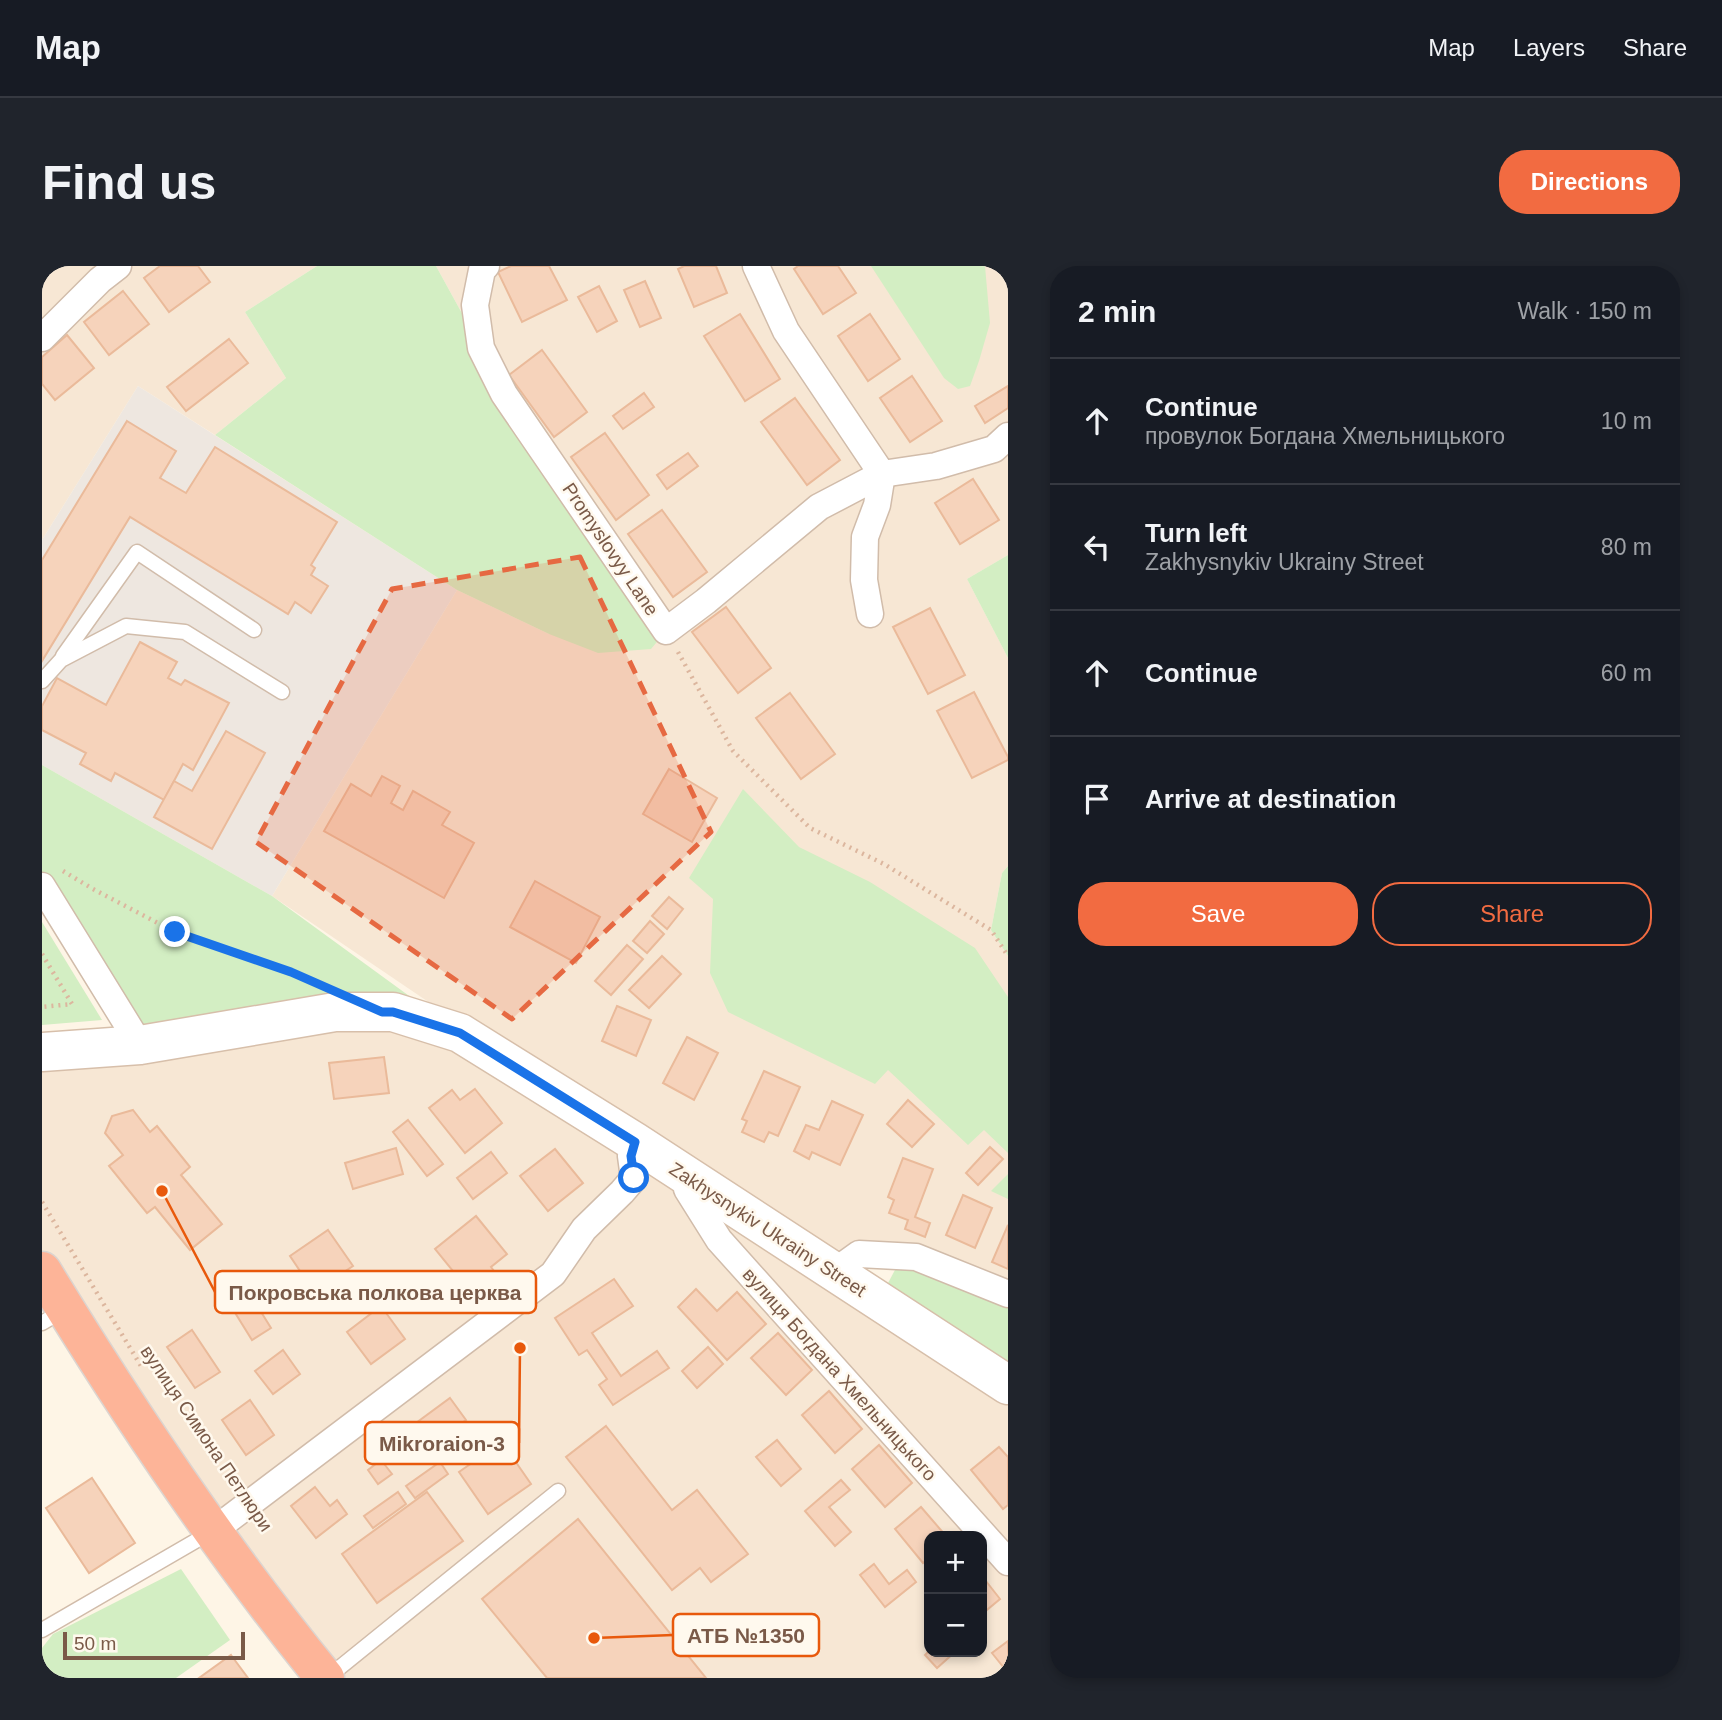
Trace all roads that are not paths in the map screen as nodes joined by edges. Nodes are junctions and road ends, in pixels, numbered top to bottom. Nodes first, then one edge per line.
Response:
1 (118, 266) edge
2 (486, 266) edge
3 (755, 266) edge
4 (42, 338) edge
5 (1008, 436) edge
6 (882, 474) junction
7 (870, 614) dead end
8 (254, 630) dead end
9 (61, 660) junction
10 (42, 681) edge
11 (282, 692) dead end
12 (52, 878) edge
13 (140, 1045) junction
14 (42, 1052) edge
15 (635, 1142) junction
16 (690, 1177) junction
17 (42, 1271) edge
18 (834, 1272) junction
19 (1008, 1294) edge
20 (54, 1316) edge
21 (1008, 1385) edge
22 (558, 1490) dead end
23 (213, 1531) junction
24 (1008, 1562) edge
25 (42, 1630) edge
26 (326, 1678) edge

1 - 4 street
2 - 6 street, Promyslovyy Lane
3 - 6 street
5 - 6 street, Promyslovyy Lane
6 - 7 street
8 - 9 lane
9 - 10 lane
9 - 11 lane
12 - 13 street
13 - 14 street, Zakhysnykiv Ukrainy Street
13 - 15 street, Zakhysnykiv Ukrainy Street
15 - 16 street, Zakhysnykiv Ukrainy Street
15 - 23 street
16 - 18 street, Zakhysnykiv Ukrainy Street
16 - 24 street, вулиця Богдана Хмельницького
17 - 20 highway
18 - 19 street
18 - 21 street, Zakhysnykiv Ukrainy Street
20 - 23 highway
22 - 26 lane
23 - 25 lane
23 - 26 highway

